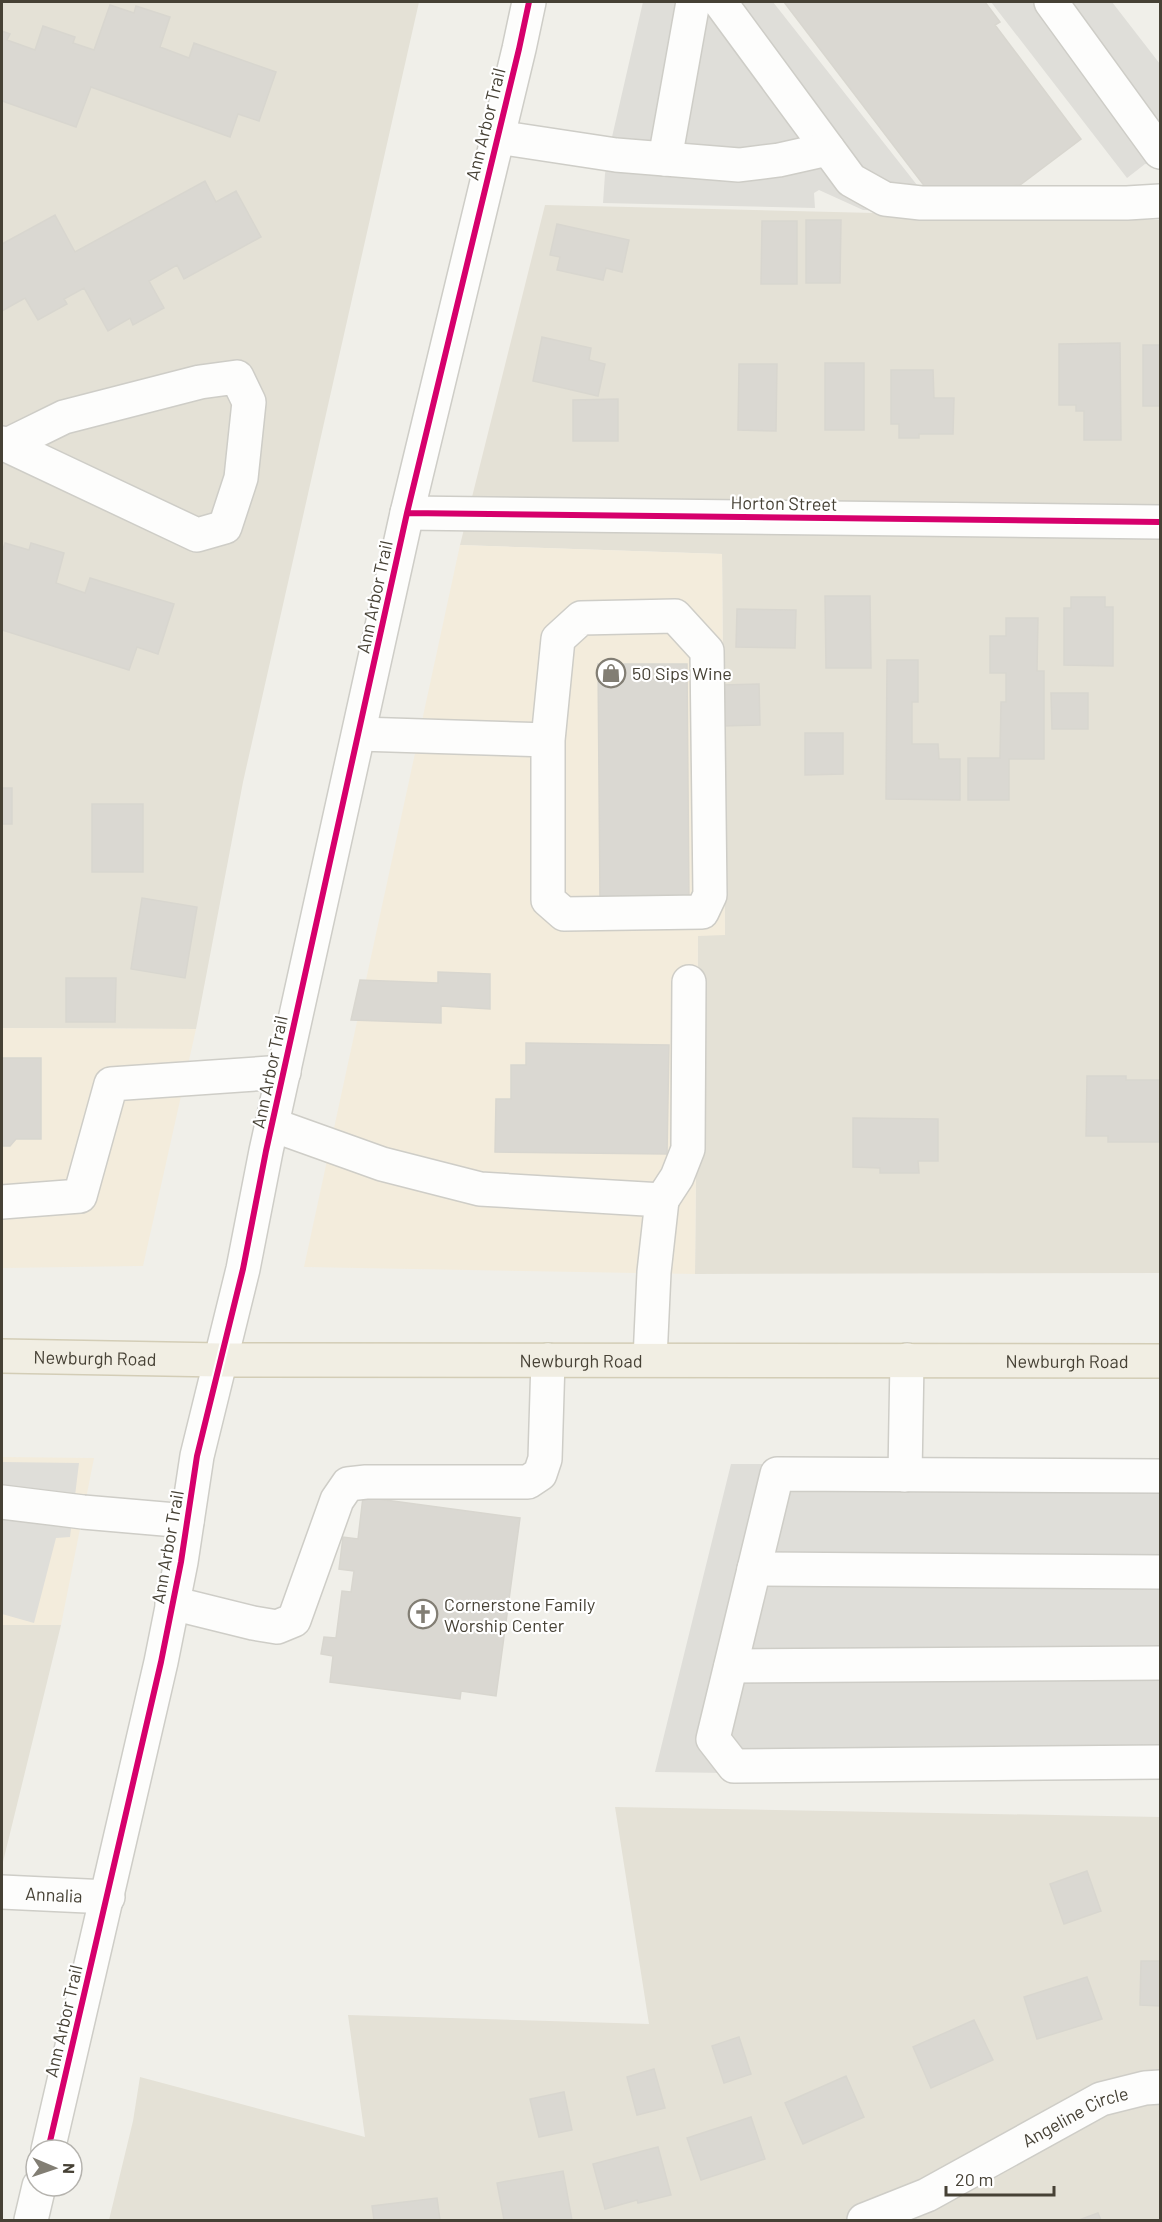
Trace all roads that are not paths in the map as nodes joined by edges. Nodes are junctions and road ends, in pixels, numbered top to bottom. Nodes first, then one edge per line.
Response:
1 (528, 2) edge
2 (693, 2) edge
3 (720, 2) edge
4 (1051, 2) edge
5 (497, 137) junction
6 (828, 149) junction
7 (1161, 152) edge
8 (665, 159) junction
9 (1161, 201) edge
10 (4, 444) edge
11 (407, 513) junction
12 (1161, 522) edge
13 (359, 734) junction
14 (548, 740) junction
15 (689, 982) dead end
16 (284, 1072) junction
17 (273, 1125) junction
18 (662, 1200) junction
19 (2, 1202) edge
20 (2, 1356) edge
21 (548, 1359) junction
22 (650, 1359) junction
23 (220, 1360) junction
24 (907, 1360) junction
25 (1161, 1361) edge
26 (904, 1475) junction
27 (1161, 1476) edge
28 (2, 1502) edge
29 (187, 1521) junction
30 (754, 1569) junction
31 (1161, 1572) edge
32 (172, 1603) junction
33 (1161, 1663) edge
34 (731, 1665) junction
35 (1161, 1762) edge
36 (2, 1892) edge
37 (108, 1897) junction
38 (1161, 2087) edge
39 (51, 2138) edge
40 (36, 2198) edge
41 (933, 2208) edge
42 (31, 2220) edge
43 (864, 2220) edge

1 - 5 street, Ann Arbor Trail
2 - 8 street
3 - 6 street
4 - 7 street
5 - 8 street
5 - 11 street, Ann Arbor Trail
6 - 8 street
6 - 9 street
10 - 10 street
11 - 12 street, Horton Street
11 - 13 street, Ann Arbor Trail
13 - 14 street
13 - 16 street, Ann Arbor Trail
14 - 14 street
15 - 18 street
16 - 17 street, Ann Arbor Trail
16 - 19 street
17 - 18 street
17 - 23 street, Ann Arbor Trail
18 - 22 street
20 - 23 main road, Newburgh Road
21 - 22 main road, Newburgh Road
21 - 23 main road, Newburgh Road
21 - 32 street
22 - 24 main road, Newburgh Road
23 - 29 street, Ann Arbor Trail
24 - 25 main road, Newburgh Road
24 - 26 street
26 - 27 street
26 - 30 street
28 - 29 street
29 - 32 street, Ann Arbor Trail
30 - 31 street
30 - 34 street
32 - 37 street, Ann Arbor Trail
33 - 34 street
34 - 35 street
36 - 37 street, Annalia
37 - 39 street, Ann Arbor Trail
38 - 41 street, Angeline Circle
40 - 42 street
41 - 43 street, Angeline Circle

